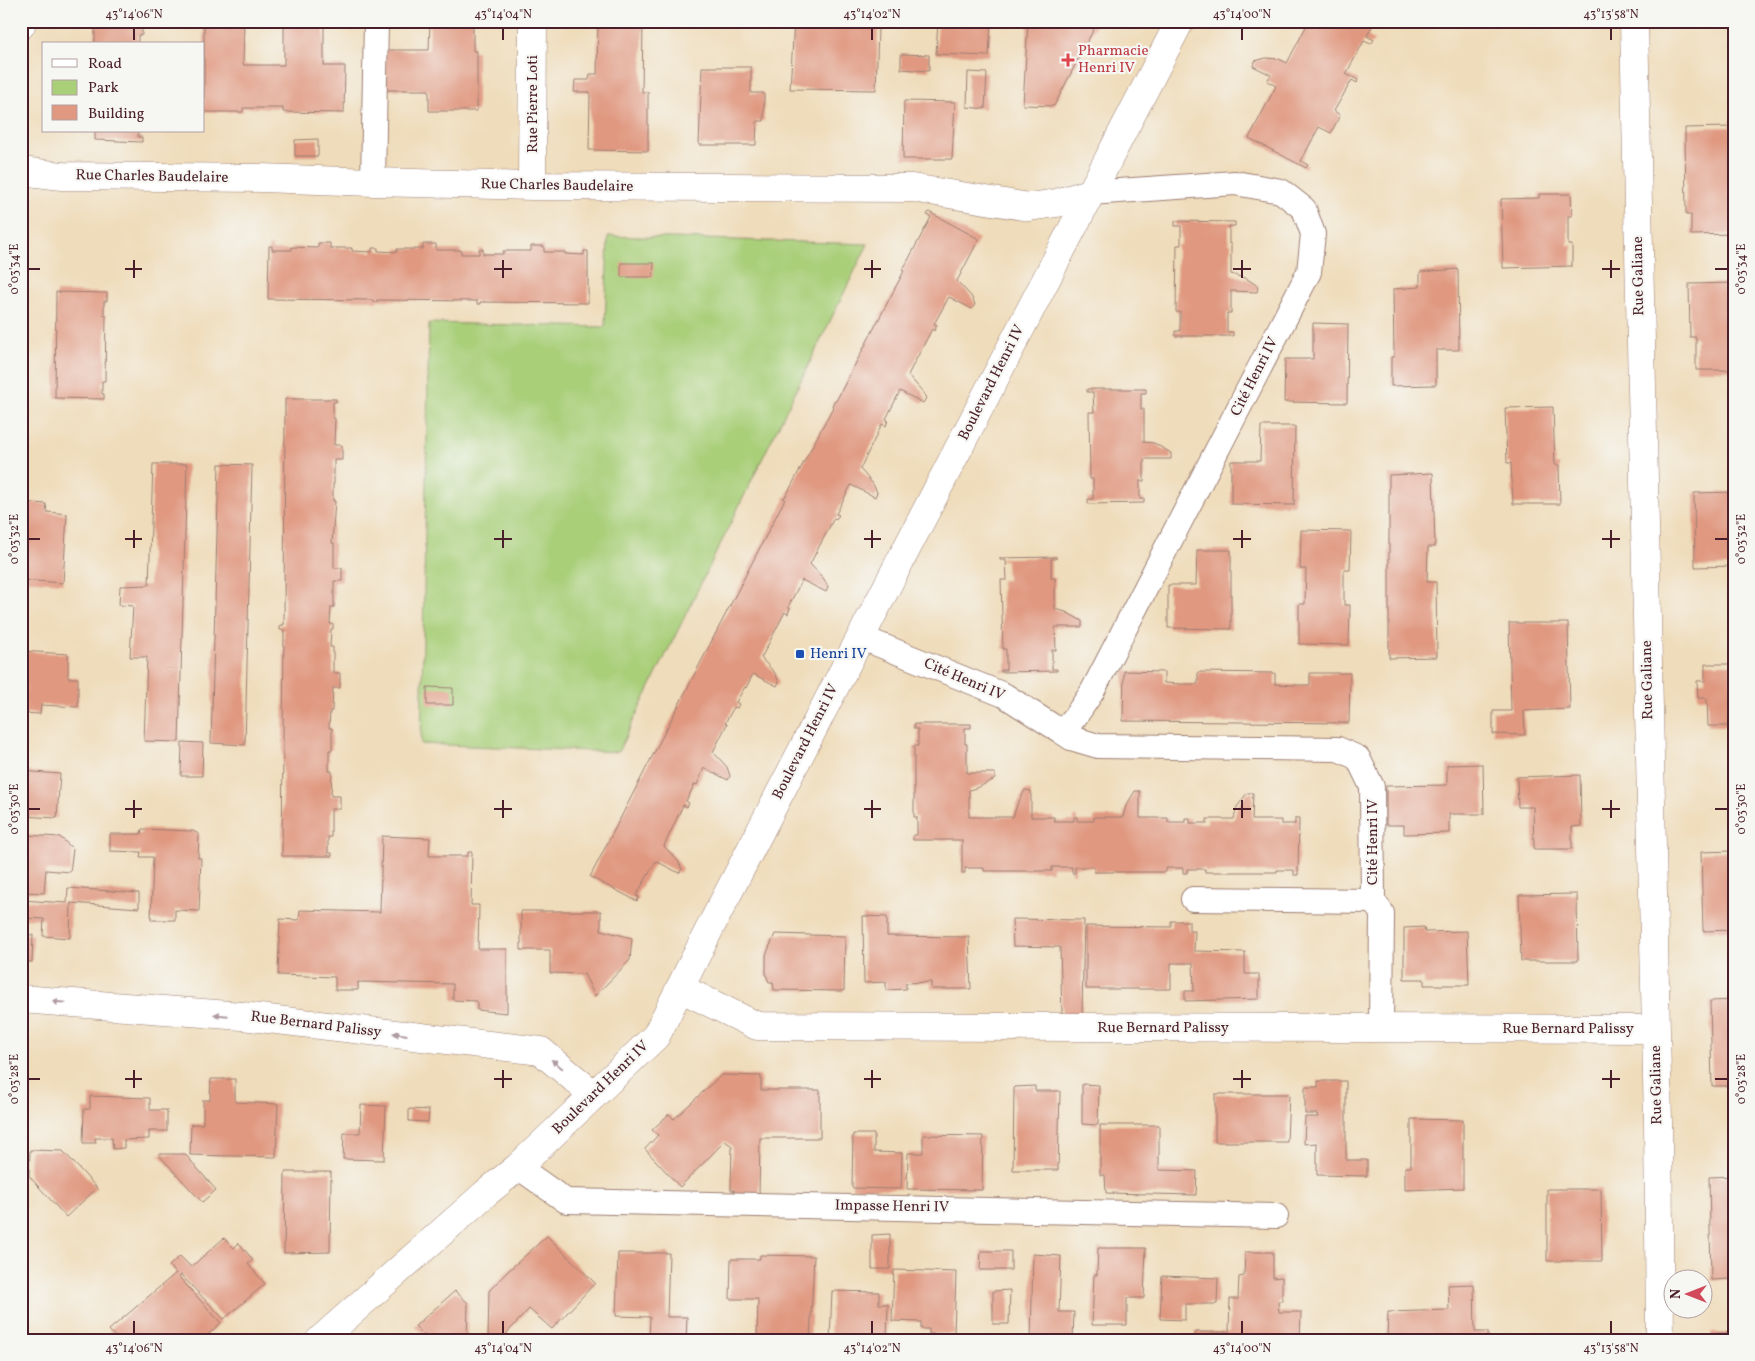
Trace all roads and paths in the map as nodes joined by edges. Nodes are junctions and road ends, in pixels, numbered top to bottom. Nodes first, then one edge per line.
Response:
1 (376, 21) edge
2 (533, 21) edge
3 (1180, 21) edge
4 (1634, 21) edge
5 (21, 171) edge
6 (373, 182) junction
7 (532, 186) junction
8 (1090, 193) junction
9 (860, 637) junction
10 (1062, 732) junction
11 (1194, 899) dead end
12 (1373, 901) junction
13 (680, 988) junction
14 (21, 999) edge
15 (1381, 1028) junction
16 (1656, 1029) junction
17 (594, 1094) junction
18 (518, 1168) junction
19 (1276, 1216) dead end
20 (320, 1340) edge
21 (1660, 1340) edge

1 - 6 lane
2 - 7 street, Rue Pierre Loti
3 - 8 street, Boulevard Henri IV
4 - 16 street, Rue Galiane
5 - 6 street, Rue Charles Baudelaire
6 - 7 street, Rue Charles Baudelaire
7 - 8 street, Rue Charles Baudelaire
8 - 9 street, Boulevard Henri IV
8 - 10 lane, Cité Henri IV
9 - 10 lane, Cité Henri IV
9 - 13 street, Boulevard Henri IV
10 - 12 lane, Cité Henri IV
11 - 12 lane, Cité Henri IV
12 - 15 lane
13 - 15 street, Rue Bernard Palissy
13 - 17 street, Boulevard Henri IV
17 -> 14 street, Rue Bernard Palissy
15 - 16 street, Rue Bernard Palissy
16 - 21 street, Rue Galiane
17 - 18 street, Boulevard Henri IV
18 - 19 lane, Impasse Henri IV
18 - 20 street, Boulevard Henri IV

